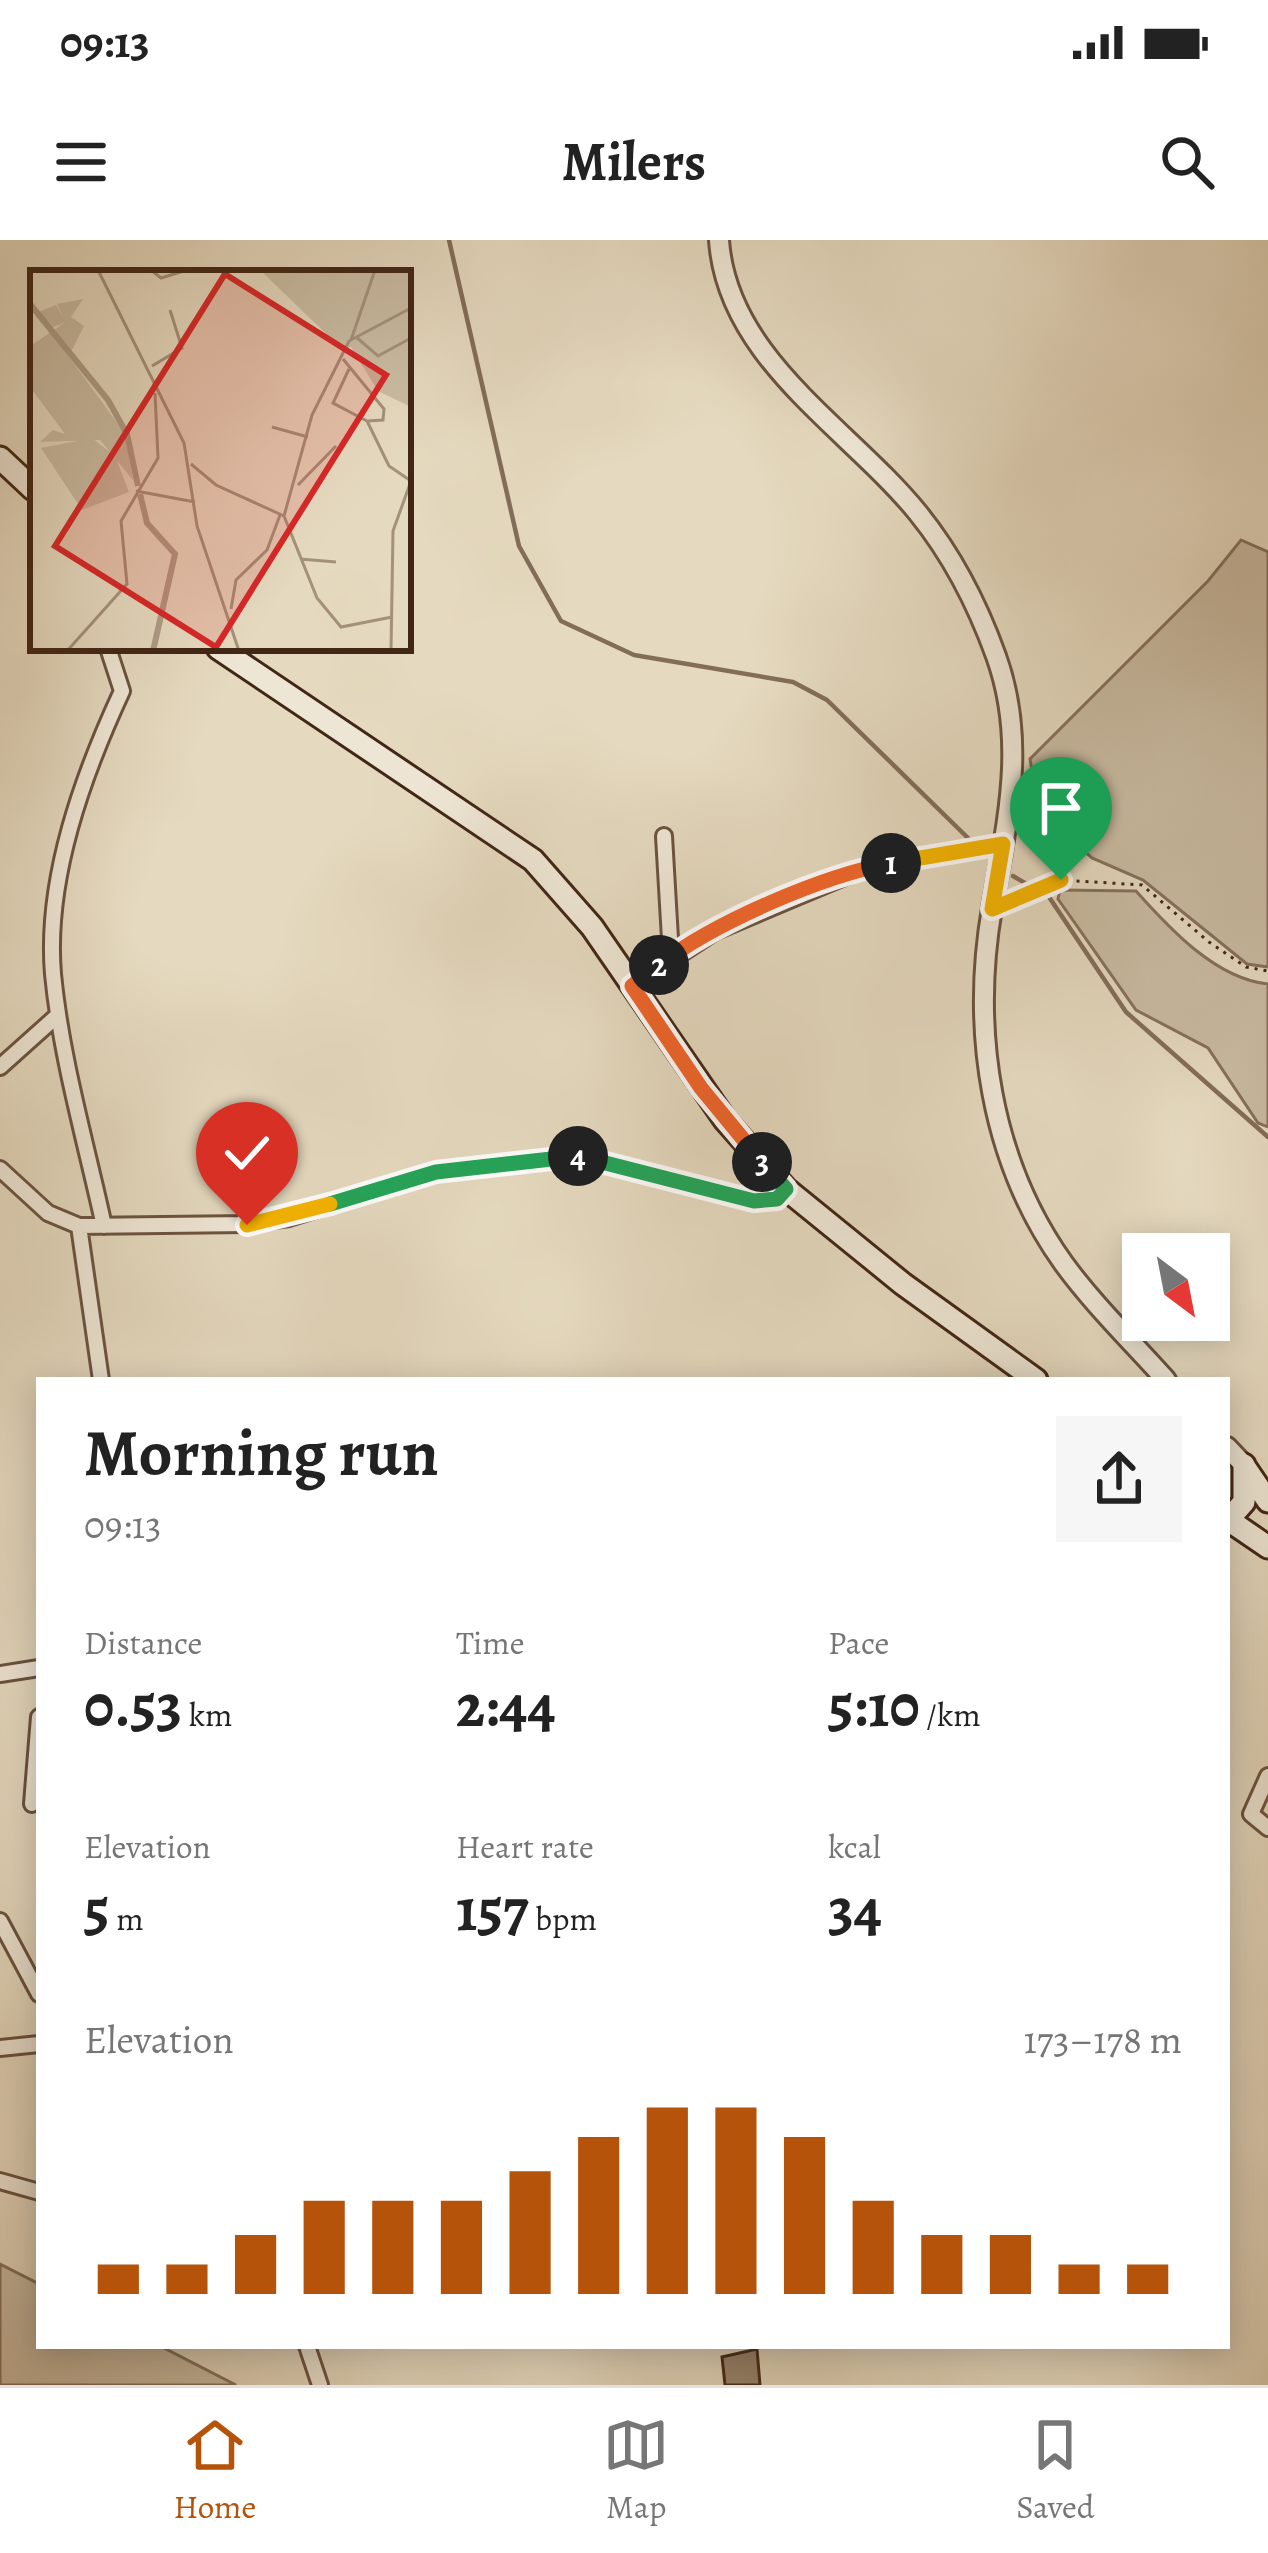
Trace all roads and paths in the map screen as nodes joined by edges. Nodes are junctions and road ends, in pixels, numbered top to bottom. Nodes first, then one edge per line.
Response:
1 (719, 240) edge
2 (0, 458) edge
3 (30, 486) edge
4 (109, 651) edge
5 (222, 651) edge
6 (664, 836) dead end
7 (1003, 844) junction
8 (992, 909) junction
9 (671, 956) junction
10 (1268, 971) edge
11 (632, 986) junction
12 (58, 1015) junction
13 (0, 1066) edge
14 (0, 1169) edge
15 (786, 1189) junction
16 (79, 1226) junction
17 (104, 1226) junction
18 (101, 1377) edge
19 (1032, 1377) edge
20 (1163, 1377) edge
21 (1230, 1450) edge
22 (1244, 1466) junction
23 (1244, 1502) junction
24 (1268, 1503) edge
25 (1230, 1518) edge
26 (1230, 1521) edge
27 (1266, 1539) edge
28 (36, 1668) edge
29 (0, 1674) edge
30 (36, 1754) edge
31 (1268, 1776) edge
32 (32, 1804) dead end
33 (1268, 1828) edge
34 (0, 1921) edge
35 (36, 1988) edge
36 (36, 2044) edge
37 (0, 2048) edge
38 (0, 2181) edge
39 (36, 2191) edge
40 (308, 2349) edge
41 (320, 2385) edge

1 - 7 street
2 - 3 main road
4 - 12 street
5 - 11 main road
6 - 9 street
7 - 8 street
7 - 9 street
8 - 10 path
8 - 20 street
9 - 11 street
11 - 15 main road
12 - 13 street
12 - 17 street
14 - 16 street
15 - 17 street
15 - 19 main road
16 - 17 street
16 - 18 street
21 - 22 street
22 - 23 main road
22 - 24 main road
23 - 24 main road
23 - 25 main road
26 - 27 main road
28 - 29 street
30 - 32 street
31 - 33 street
34 - 35 street
36 - 37 street
38 - 39 street
40 - 41 street

